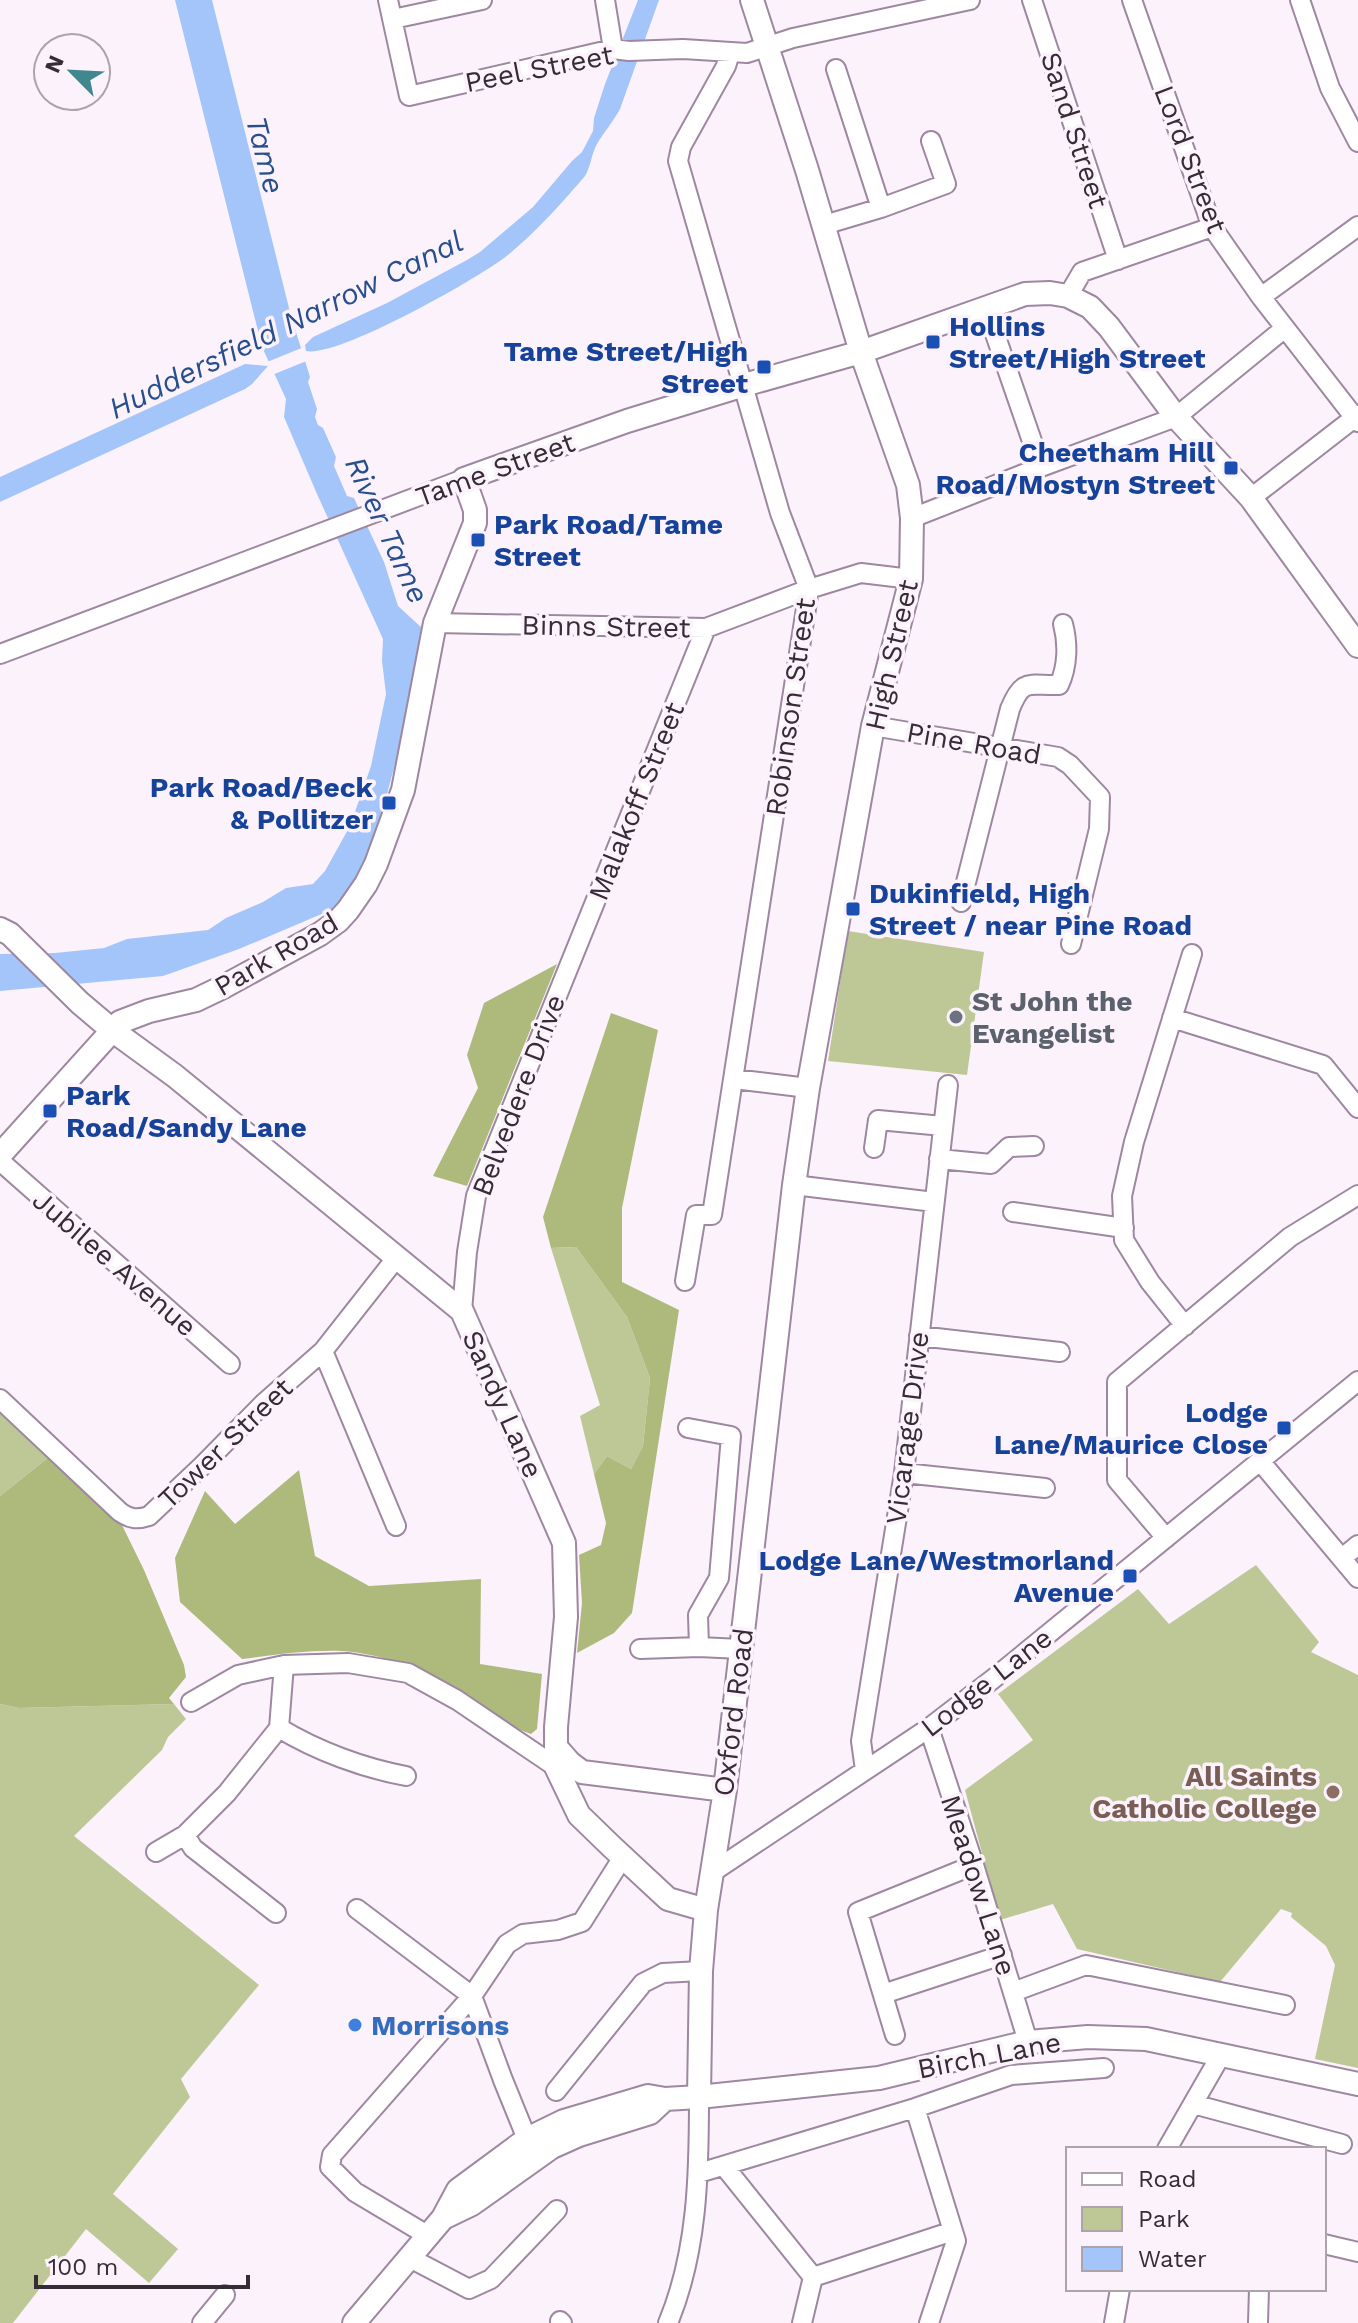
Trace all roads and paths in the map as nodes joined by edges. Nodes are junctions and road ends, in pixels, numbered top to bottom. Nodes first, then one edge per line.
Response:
1 (388, 0) edge
2 (482, 0) edge
3 (605, 0) edge
4 (752, 0) edge
5 (970, 0) edge
6 (1032, 0) edge
7 (1132, 0) edge
8 (1300, 0) edge
9 (393, 19) junction
10 (766, 47) junction
11 (613, 49) junction
12 (730, 53) junction
13 (836, 69) dead end
14 (931, 141) dead end
15 (1358, 142) edge
16 (881, 208) junction
17 (824, 225) junction
18 (1358, 226) edge
19 (1212, 227) junction
20 (1118, 260) junction
21 (1068, 296) junction
22 (1261, 297) junction
23 (986, 308) junction
24 (1285, 328) junction
25 (861, 352) junction
26 (744, 385) junction
27 (1176, 417) junction
28 (1357, 418) edge
29 (1041, 467) junction
30 (464, 479) junction
31 (1251, 498) junction
32 (912, 518) junction
33 (911, 579) junction
34 (809, 589) junction
35 (1350, 622) edge
36 (435, 623) junction
37 (1063, 624) dead end
38 (706, 628) junction
39 (1358, 646) edge
40 (0, 654) edge
41 (873, 726) junction
42 (1000, 747) junction
43 (961, 902) dead end
44 (5, 931) edge
45 (1071, 944) dead end
46 (1192, 954) dead end
47 (566, 975) joint
48 (1172, 1018) junction
49 (112, 1030) junction
50 (734, 1079) junction
51 (948, 1085) dead end
52 (808, 1088) junction
53 (1358, 1108) edge
54 (943, 1126) junction
55 (1034, 1146) dead end
56 (874, 1148) dead end
57 (0, 1155) edge
58 (939, 1159) junction
59 (0, 1161) edge
60 (794, 1185) junction
61 (1358, 1195) edge
62 (934, 1202) junction
63 (1013, 1212) dead end
64 (1124, 1228) junction
65 (397, 1257) junction
66 (685, 1281) dead end
67 (462, 1311) junction
68 (1185, 1326) junction
69 (919, 1336) junction
70 (323, 1351) junction
71 (1060, 1352) dead end
72 (230, 1364) dead end
73 (1358, 1381) edge
74 (0, 1399) edge
75 (688, 1428) dead end
76 (1260, 1461) junction
77 (904, 1473) junction
78 (1045, 1488) dead end
79 (396, 1526) dead end
80 (1166, 1538) junction
81 (1358, 1545) edge
82 (1342, 1558) junction
83 (1358, 1578) edge
84 (699, 1647) junction
85 (640, 1649) dead end
86 (741, 1649) junction
87 (284, 1665) junction
88 (191, 1702) dead end
89 (279, 1728) junction
90 (929, 1728) junction
91 (556, 1757) junction
92 (865, 1770) junction
93 (406, 1776) dead end
94 (610, 1777) junction
95 (725, 1790) junction
96 (579, 1815) junction
97 (185, 1835) junction
98 (156, 1852) dead end
99 (623, 1857) junction
100 (974, 1865) junction
101 (711, 1873) junction
102 (270, 1901) dead end
103 (357, 1909) dead end
104 (706, 1910) junction
105 (1002, 1955) junction
106 (701, 1971) junction
107 (1013, 1992) junction
108 (883, 1994) junction
109 (472, 1996) junction
110 (1285, 2005) dead end
111 (895, 2035) dead end
112 (1028, 2042) junction
113 (1221, 2055) junction
114 (1104, 2068) dead end
115 (1358, 2084) edge
116 (556, 2091) dead end
117 (699, 2097) junction
118 (665, 2099) junction
119 (1193, 2104) junction
120 (915, 2108) junction
121 (527, 2139) junction
122 (1342, 2144) dead end
123 (1168, 2147) edge
124 (724, 2166) junction
125 (523, 2167) junction
126 (699, 2173) junction
127 (557, 2210) dead end
128 (443, 2218) junction
129 (953, 2231) junction
130 (427, 2235) junction
131 (1326, 2244) edge
132 (1358, 2252) edge
133 (410, 2258) junction
134 (813, 2277) junction
135 (1120, 2291) edge
136 (1259, 2291) edge
137 (225, 2295) dead end
138 (202, 2323) edge
139 (354, 2323) edge
140 (668, 2323) edge
141 (802, 2323) edge
142 (929, 2323) edge
143 (1114, 2323) edge
144 (1258, 2323) edge

1 - 9 street
2 - 9 street
3 - 11 street
4 - 10 main road, High Street
5 - 10 street, Peel Street
6 - 20 street, Sand Street
7 - 19 street, Lord Street
8 - 15 street
9 - 11 street, Peel Street
10 - 12 street, Peel Street
10 - 17 main road, High Street
11 - 12 street, Peel Street
12 - 26 street, Robinson Street
13 - 16 street
14 - 16 street
16 - 17 street
17 - 25 main road, High Street
18 - 22 street
19 - 20 street
19 - 22 street, Lord Street
20 - 21 street
21 - 23 main road, Tame Street
21 - 27 main road
22 - 24 street, Lord Street
23 - 25 main road, Tame Street
23 - 29 street
24 - 27 street
24 - 28 street, Lord Street
25 - 26 main road, Tame Street
25 - 32 main road, High Street
26 - 30 main road, Tame Street
26 - 34 street, Robinson Street
27 - 29 street
27 - 31 main road
28 - 31 street
29 - 32 street
30 - 36 main road, Park Road
30 - 40 street, Tame Street
31 - 35 main road
32 - 33 main road, High Street
33 - 34 street, Binns Street
33 - 41 main road, High Street
34 - 38 street, Binns Street
34 - 50 street, Robinson Street
35 - 39 main road
36 - 38 street, Binns Street
36 - 49 main road, Park Road
37 - 42 street
38 - 47 street, Malakoff Street
41 - 42 street, Pine Road
41 - 52 main road, High Street
42 - 43 street
42 - 45 street, Pine Road
44 - 49 main road, Sandy Lane
46 - 48 street
47 - 67 street, Belvedere Drive
48 - 53 street
48 - 64 street
49 - 57 main road, Park Road
49 - 65 main road, Sandy Lane
50 - 52 street
50 - 66 street, Robinson Street
51 - 54 street, Vicarage Drive
52 - 60 main road, High Street
54 - 56 street
54 - 58 street, Vicarage Drive
55 - 58 street
58 - 62 street, Vicarage Drive
59 - 72 street, Jubilee Avenue
60 - 62 street
60 - 86 main road, Oxford Road
61 - 68 street
62 - 69 street, Vicarage Drive
63 - 64 street
64 - 68 street
65 - 67 main road, Sandy Lane
65 - 70 street, Tower Street
67 - 91 main road, Sandy Lane
68 - 80 street
69 - 71 street
69 - 77 street, Vicarage Drive
70 - 74 street, Tower Street
70 - 79 street
73 - 76 street, Lodge Lane
75 - 84 street
76 - 80 street, Lodge Lane
76 - 82 street
77 - 78 street
77 - 92 street, Vicarage Drive
80 - 90 street, Lodge Lane
81 - 82 street
82 - 83 street
84 - 85 street
84 - 86 street
86 - 95 main road, Oxford Road
87 - 88 street
87 - 89 street
87 - 91 street
89 - 93 street
89 - 97 street
90 - 92 street, Lodge Lane
90 - 100 street, Meadow Lane
91 - 94 main road
91 - 96 main road
92 - 101 street, Lodge Lane
94 - 95 main road
94 - 96 main road
95 - 101 main road, Oxford Road
96 - 99 main road
97 - 98 street
97 - 102 street
99 - 104 main road
99 - 109 street
100 - 105 street, Meadow Lane
100 - 108 street
101 - 104 main road, Oxford Road
103 - 109 street
104 - 106 main road, Oxford Road
105 - 107 street, Meadow Lane
105 - 108 street
106 - 116 street
106 - 117 main road, Oxford Road
107 - 110 street
107 - 112 street, Meadow Lane
108 - 111 street
109 - 121 street
109 - 130 street
112 - 113 main road, Birch Lane
112 - 117 main road, Birch Lane
113 - 115 main road, Birch Lane
113 - 119 street
114 - 120 street, Birch Lane
117 - 118 main road, Birch Lane
117 - 126 street
118 - 121 main road, Birch Lane
118 - 125 main road, Birch Lane
119 - 122 street
119 - 123 street
120 - 124 street, Birch Lane
120 - 129 street
121 - 125 street
121 - 128 main road, Birch Lane
124 - 126 street, Birch Lane
124 - 134 street
125 - 128 main road, Birch Lane
126 - 140 street
127 - 133 street
128 - 130 main road
129 - 134 street
129 - 142 street
130 - 133 main road
131 - 132 street
133 - 139 main road
134 - 141 street
135 - 143 street
136 - 144 street
137 - 138 street

